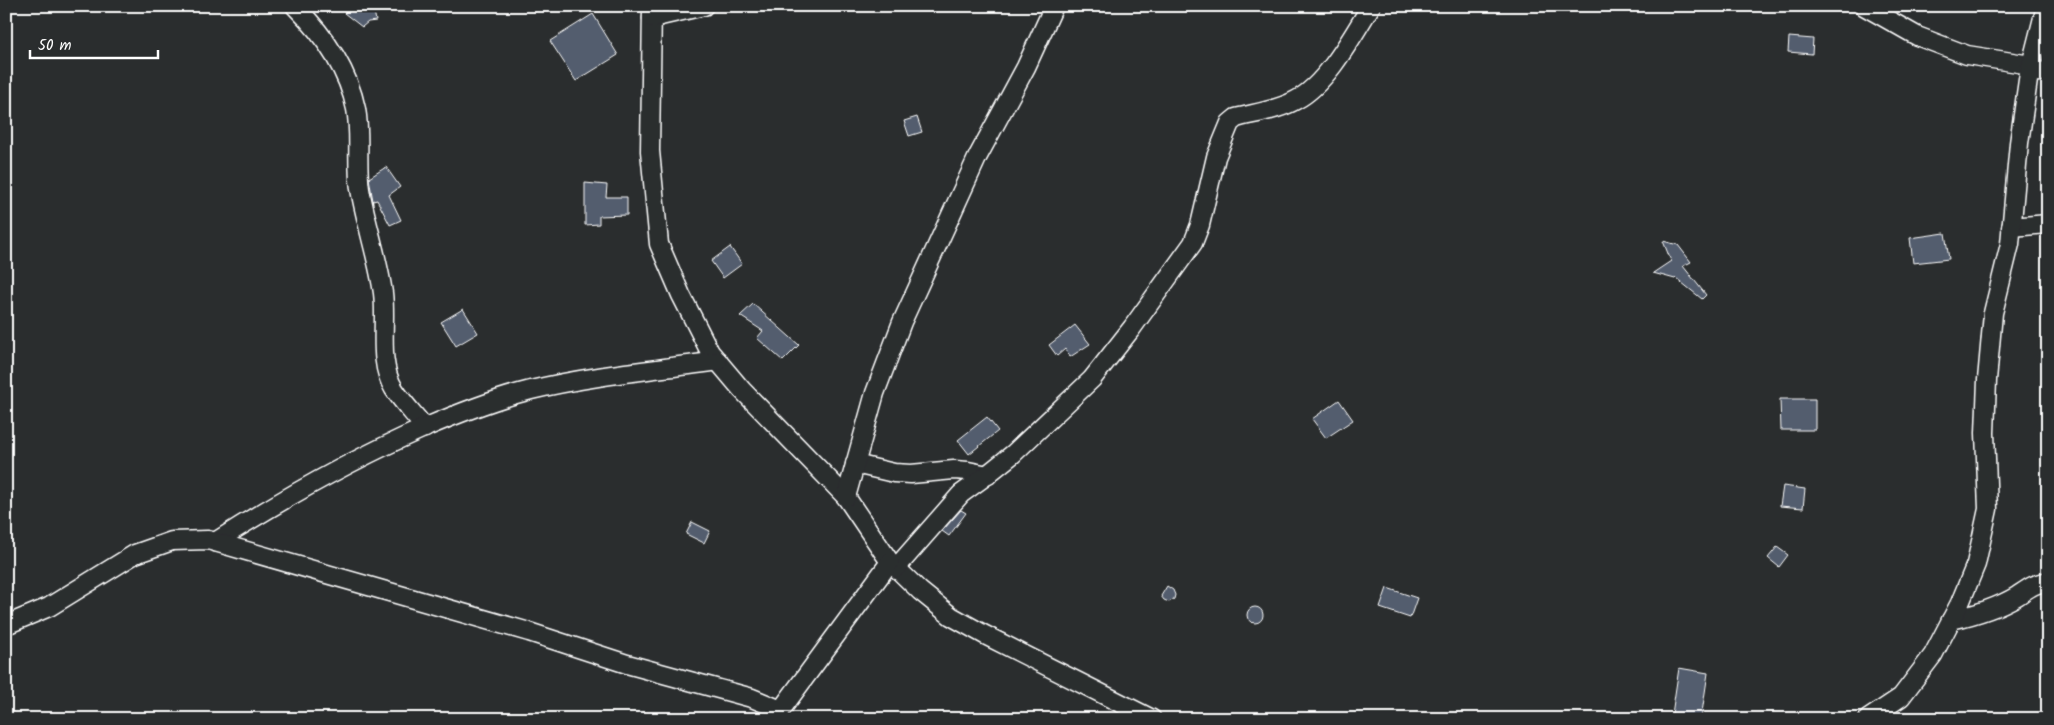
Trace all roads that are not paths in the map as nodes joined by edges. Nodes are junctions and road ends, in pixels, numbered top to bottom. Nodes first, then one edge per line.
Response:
1 (704, 6) edge
2 (1054, 6) edge
3 (1371, 6) edge
4 (1864, 6) edge
5 (2046, 6) edge
6 (300, 8) edge
7 (652, 12) edge
8 (2030, 69) junction
9 (2048, 72) edge
10 (2048, 224) edge
11 (2011, 227) junction
12 (718, 361) junction
13 (426, 428) junction
14 (855, 464) junction
15 (988, 475) junction
16 (846, 497) junction
17 (215, 542) junction
18 (893, 565) junction
19 (2048, 581) edge
20 (1951, 620) junction
21 (6, 625) edge
22 (778, 714) edge
23 (1152, 719) edge
24 (1868, 719) edge

1 - 7 street
2 - 14 street
3 - 15 street
4 - 8 street
5 - 8 street
6 - 13 street
7 - 12 street
8 - 9 street
8 - 11 street
10 - 11 street
11 - 20 street
12 - 13 street
12 - 16 street
13 - 17 street
14 - 15 street
14 - 16 street
15 - 18 street
16 - 18 street
17 - 21 street
17 - 22 street
18 - 22 street
18 - 23 street
19 - 20 street
20 - 24 street

